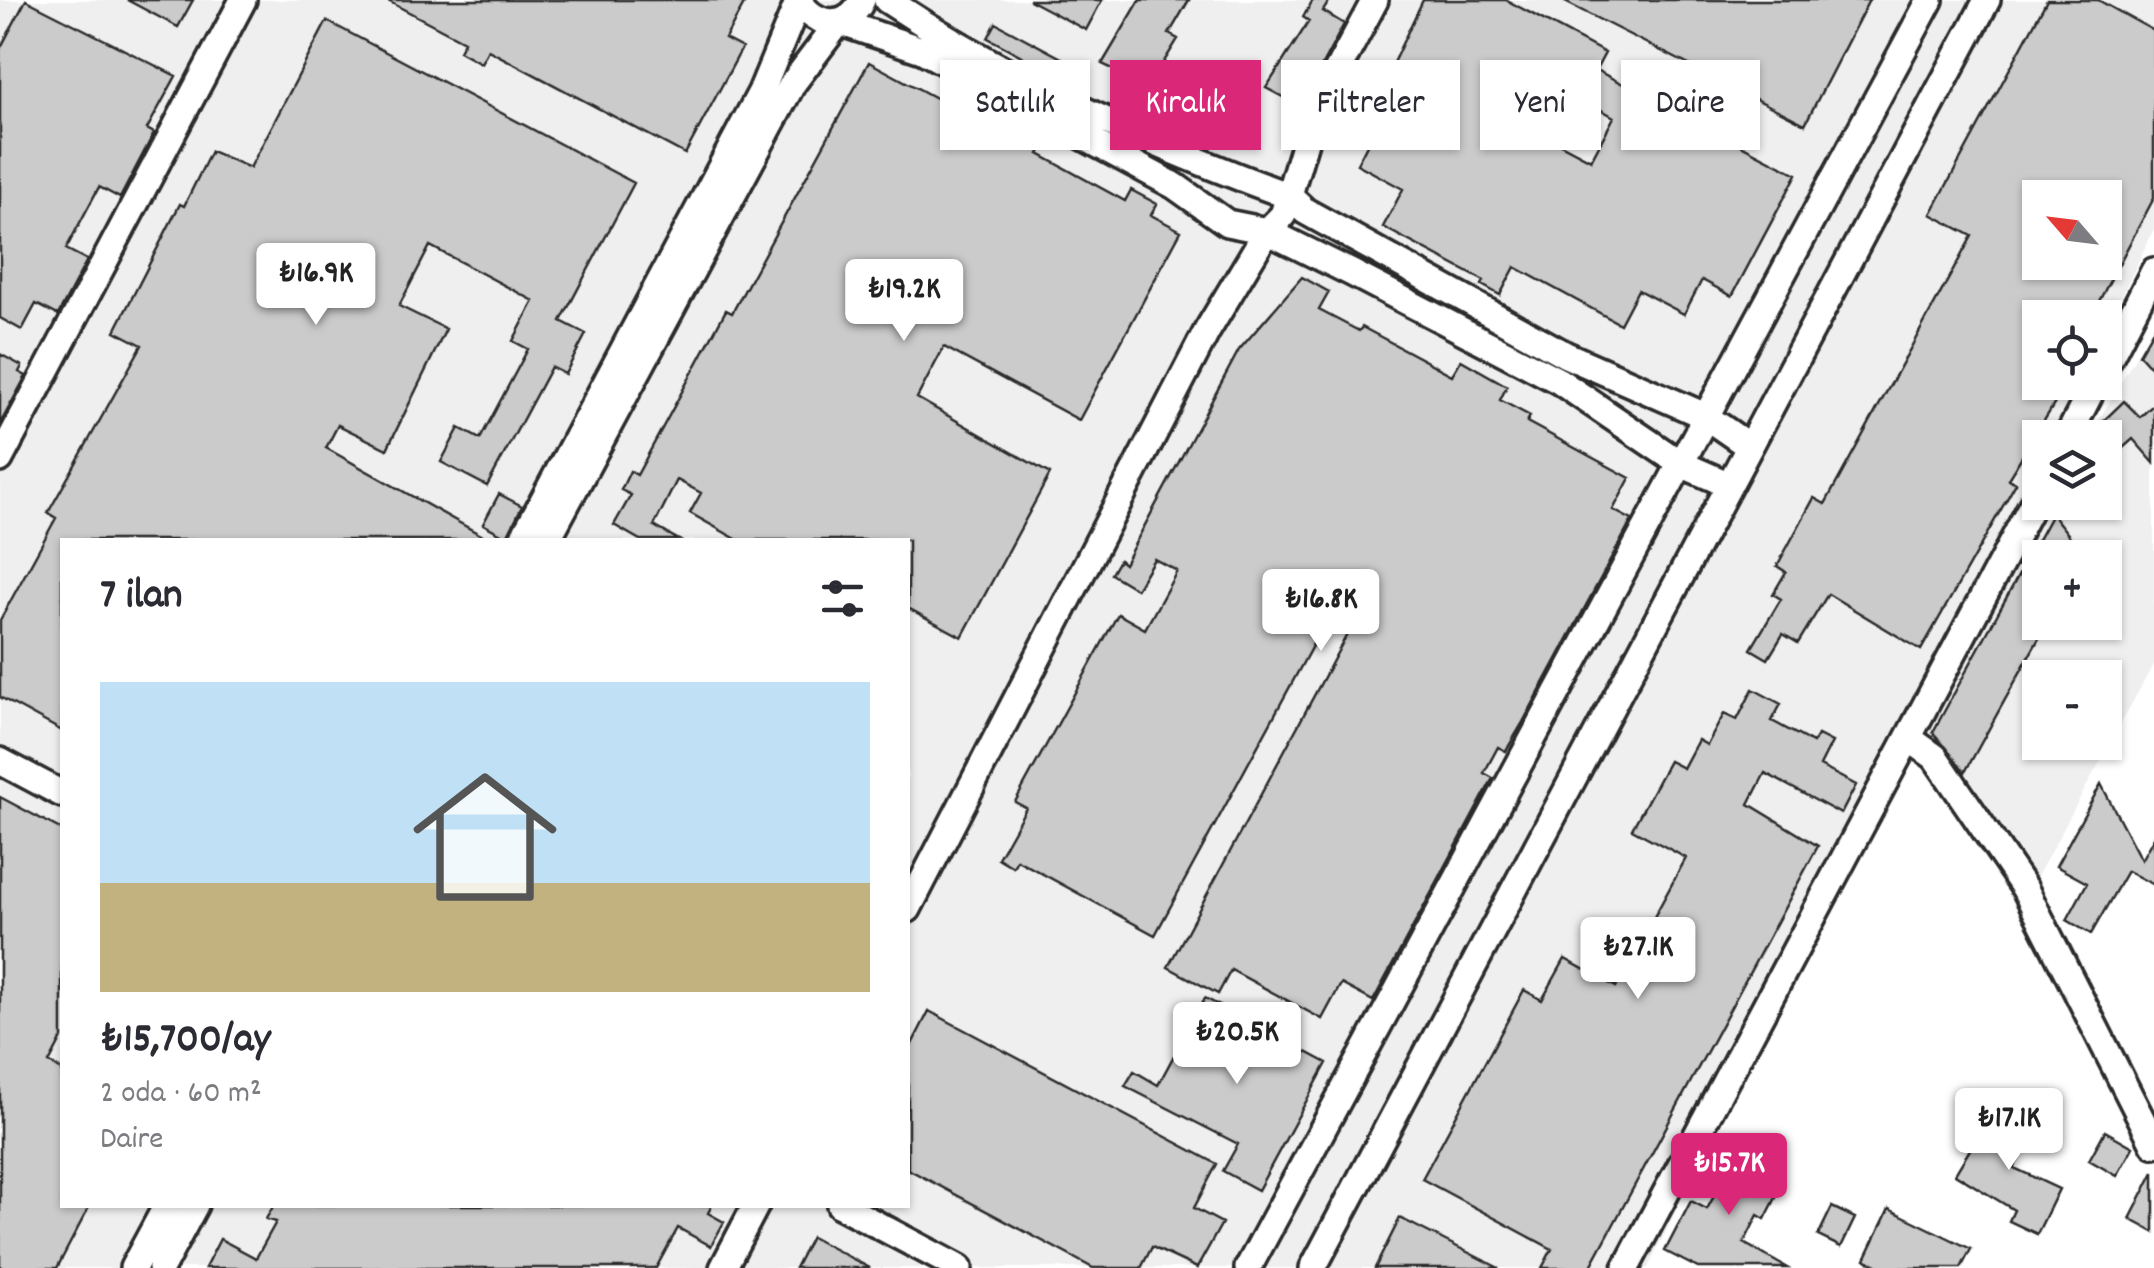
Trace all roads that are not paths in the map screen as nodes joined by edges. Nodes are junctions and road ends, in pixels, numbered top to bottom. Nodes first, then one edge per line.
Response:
1 (243, 0) edge
2 (799, 0) edge
3 (862, 0) edge
4 (887, 0) edge
5 (1375, 0) edge
6 (1930, 0) edge
7 (1987, 0) edge
8 (839, 22) junction
9 (1289, 196) junction
10 (1267, 231) junction
11 (2154, 271) edge
12 (2122, 333) edge
13 (642, 338) junction
14 (1705, 416) junction
15 (1747, 445) junction
16 (0, 459) edge
17 (1681, 464) junction
18 (1726, 484) junction
19 (2024, 520) edge
20 (523, 538) edge
21 (548, 538) edge
22 (1910, 739) junction
23 (0, 762) edge
24 (60, 793) edge
25 (910, 905) edge
26 (2154, 1144) edge
27 (164, 1208) edge
28 (194, 1208) edge
29 (754, 1208) edge
30 (846, 1208) edge
31 (133, 1268) edge
32 (161, 1268) edge
33 (723, 1268) edge
34 (958, 1268) edge
35 (1248, 1268) edge
36 (1313, 1268) edge
37 (1626, 1268) edge

1 - 16 street
2 - 8 street
2 - 13 street
3 - 8 street
4 - 9 street
5 - 9 street
6 - 14 street
7 - 15 street
8 - 10 street
8 - 13 street
9 - 10 street
9 - 14 street
10 - 17 street
10 - 25 street
11 - 12 street
13 - 20 street
13 - 21 street
14 - 15 street
14 - 17 street
15 - 18 street
17 - 18 street
17 - 35 street
18 - 36 street
19 - 22 street
22 - 26 street
22 - 37 street
23 - 24 street
27 - 31 street
28 - 32 street
29 - 33 street
30 - 34 street

